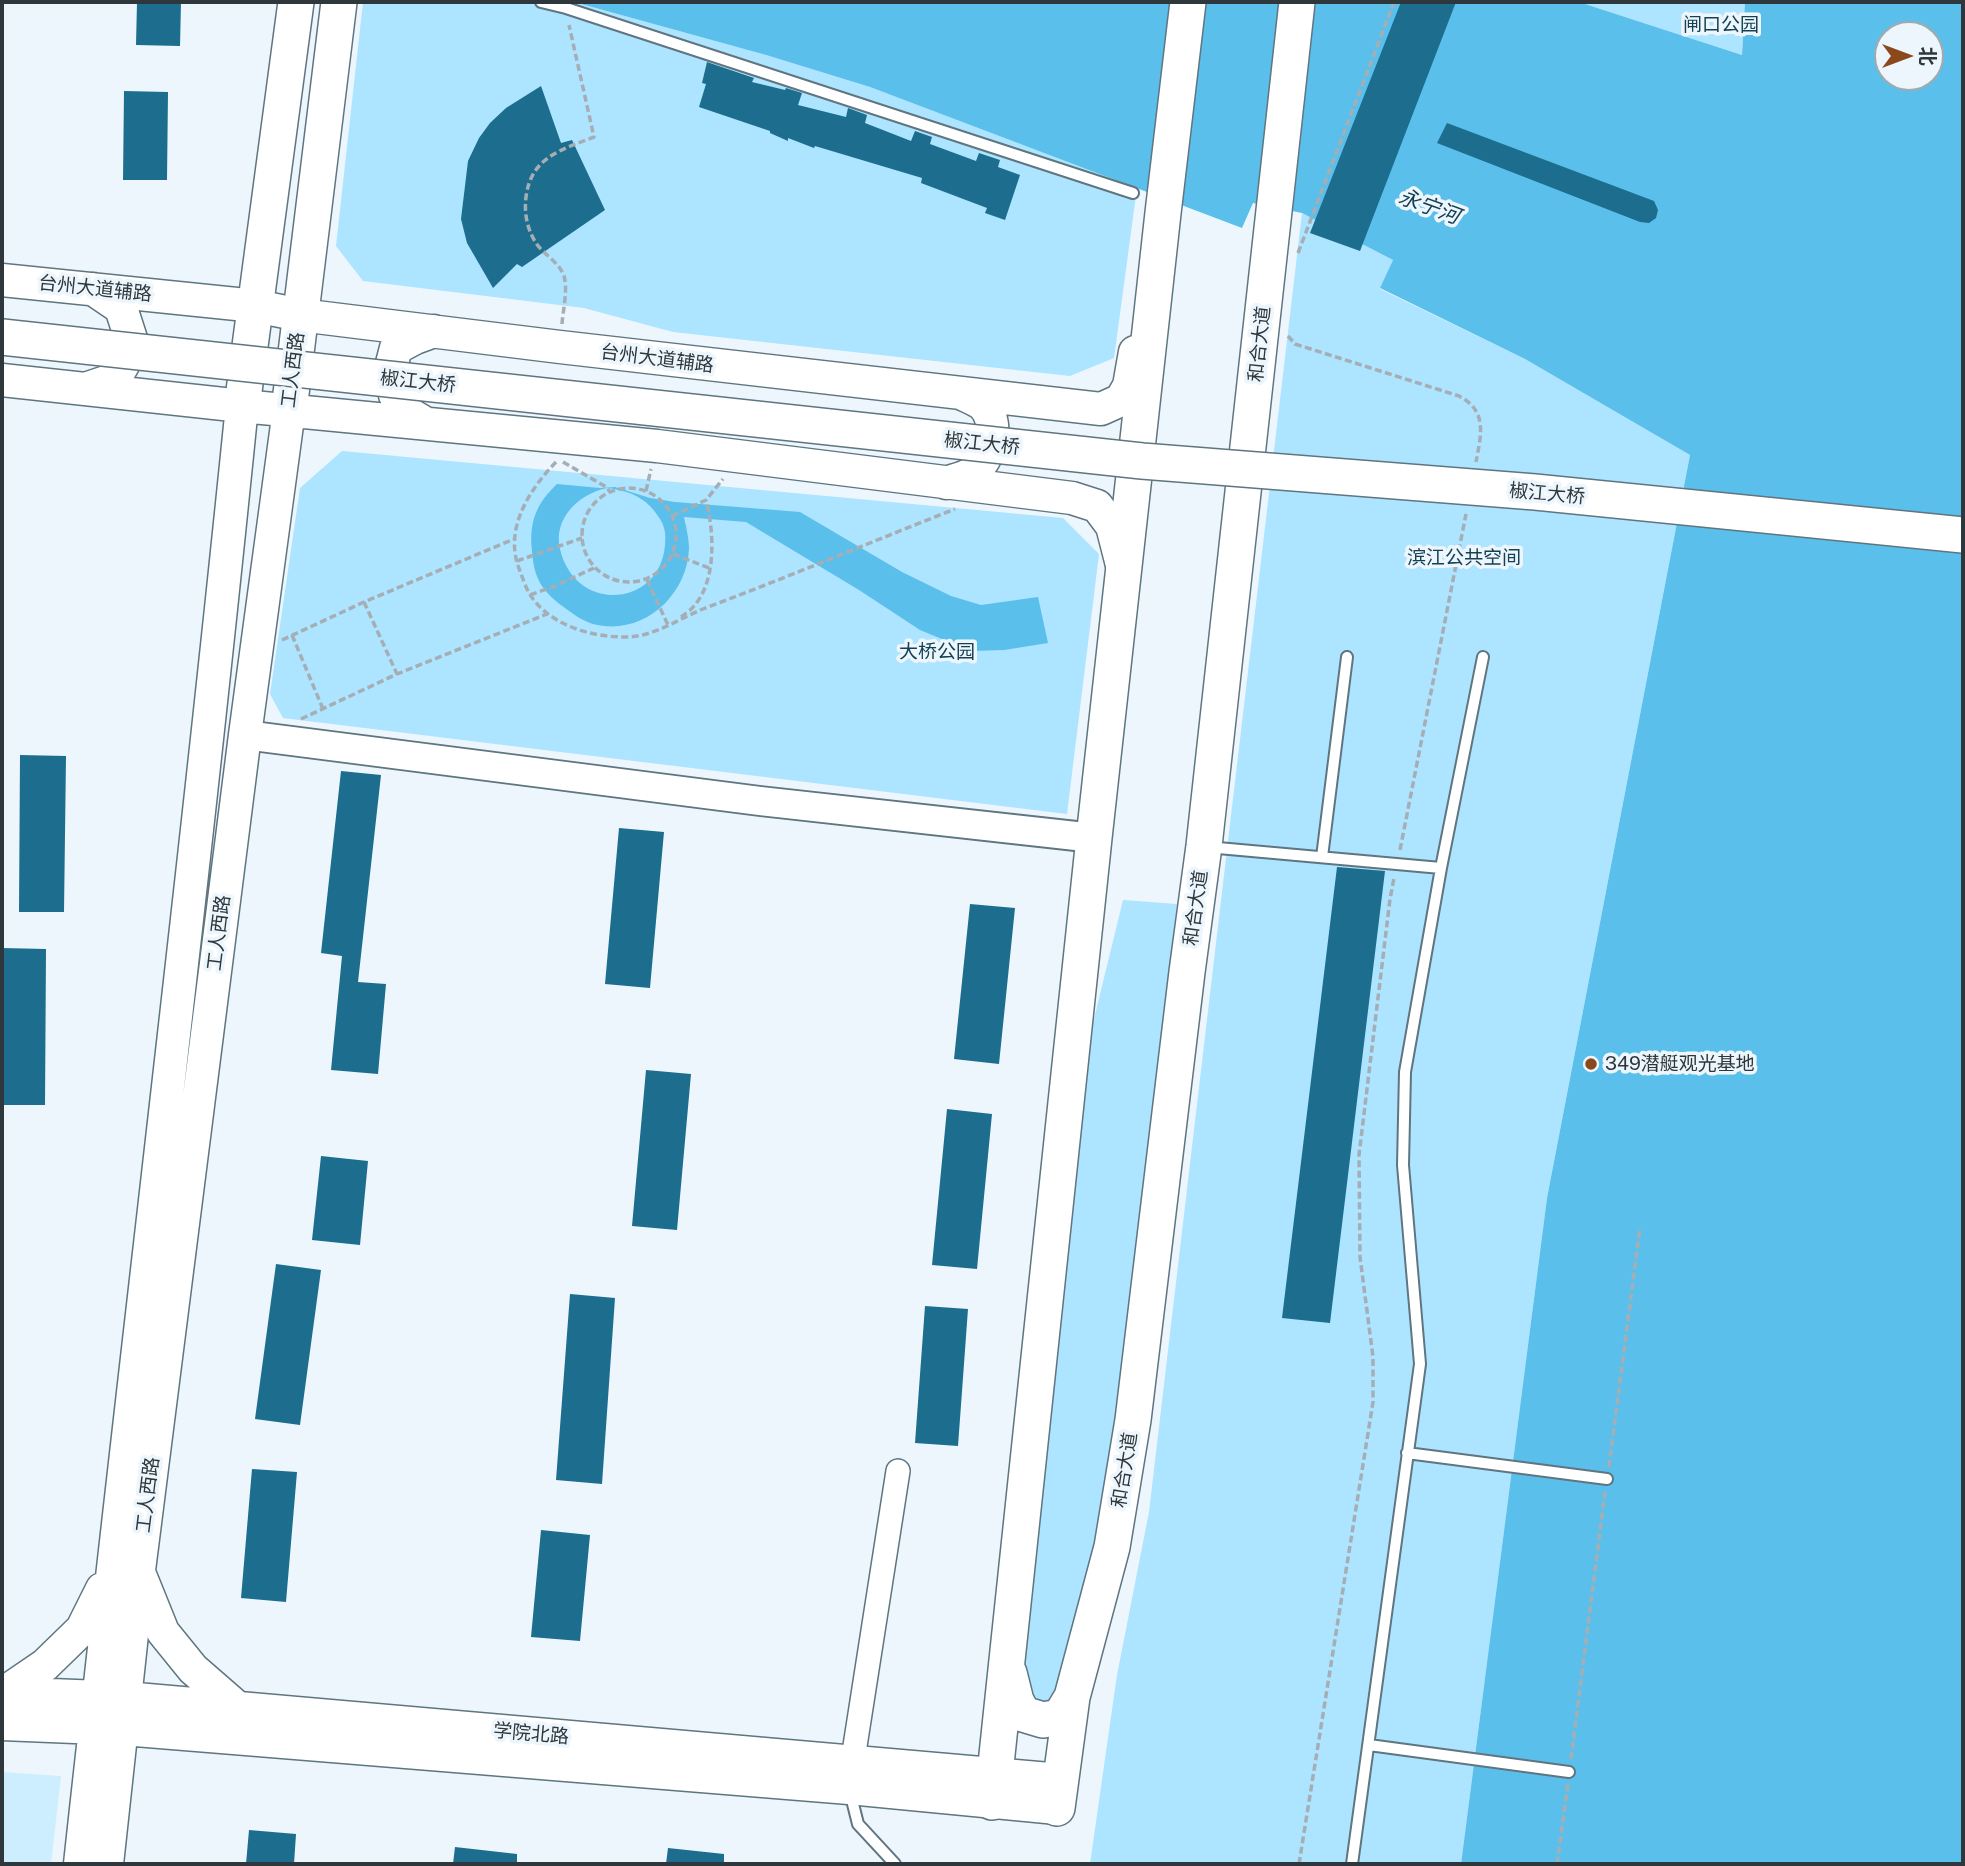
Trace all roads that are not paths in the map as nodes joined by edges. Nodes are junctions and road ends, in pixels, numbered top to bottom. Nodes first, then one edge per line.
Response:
1 (296, 2) edge
2 (339, 2) edge
3 (541, 2) edge
4 (1188, 2) edge
5 (1297, 2) edge
6 (272, 180) junction
7 (317, 183) junction
8 (1133, 193) dead end
9 (1161, 226) junction
10 (2, 279) edge
11 (93, 289) junction
12 (256, 306) junction
13 (300, 314) junction
14 (2, 317) edge
15 (435, 331) junction
16 (2, 337) edge
17 (2, 380) edge
18 (83, 389) junction
19 (961, 393) junction
20 (242, 406) junction
21 (289, 410) junction
22 (425, 423) junction
23 (951, 496) junction
24 (1963, 512) edge
25 (1963, 535) edge
26 (228, 542) junction
27 (270, 550) junction
28 (1124, 572) junction
29 (1347, 657) dead end
30 (1483, 657) dead end
31 (245, 735) junction
32 (1094, 838) junction
33 (1205, 846) junction
34 (1322, 857) junction
35 (1441, 868) junction
36 (1407, 1453) junction
37 (898, 1471) dead end
38 (1607, 1479) road end
39 (125, 1569) junction
40 (1007, 1659) junction
41 (3, 1693) edge
42 (1072, 1697) junction
43 (239, 1709) junction
44 (110, 1713) junction
45 (2, 1724) edge
46 (1369, 1745) junction
47 (1569, 1772) road end
48 (850, 1775) junction
49 (993, 1788) junction
50 (1059, 1794) joint
51 (80, 1864) edge
52 (107, 1864) edge
53 (895, 1864) edge
54 (1352, 1864) edge

1 - 6 main road, 工人西路
2 - 7 main road, 工人西路
3 - 8 lane
4 - 9 main road
5 - 33 main road, 和合大道
6 - 7 main road
6 - 12 main road, 工人西路
7 - 13 main road, 工人西路
9 - 19 main road, 台州大道辅路
9 - 28 main road
10 - 11 main road, 台州大道辅路
11 - 12 main road, 台州大道辅路
11 - 18 main road
12 - 13 main road, 台州大道辅路
12 - 20 main road, 工人西路
13 - 15 main road, 台州大道辅路
13 - 21 main road, 工人西路
14 - 24 main road, 椒江大桥
15 - 19 main road, 台州大道辅路
15 - 22 main road
16 - 25 main road, 椒江大桥, bridge
17 - 18 main road
18 - 20 main road
19 - 23 main road
20 - 21 main road
20 - 26 main road, 工人西路
21 - 22 main road
21 - 27 main road, 工人西路
22 - 23 main road
23 - 28 main road
26 - 27 main road
26 - 39 main road, 工人西路
27 - 31 main road, 工人西路
28 - 32 main road
29 - 34 lane
30 - 35 lane
31 - 32 street
31 - 39 main road, 工人西路
32 - 40 main road
33 - 34 lane
33 - 42 main road, 和合大道
34 - 35 lane
35 - 36 lane
36 - 38 lane
36 - 46 lane
37 - 48 street
39 - 41 main road
39 - 43 main road
39 - 44 main road, 工人西路
40 - 42 main road
40 - 49 main road
41 - 44 main road, 学院北路
42 - 50 main road, 和合大道
43 - 44 main road, 学院北路
43 - 48 main road, 学院北路
44 - 45 main road, 学院北路
44 - 48 main road, 学院北路
44 - 51 main road, 工人西路
44 - 52 main road, 工人西路
46 - 47 lane
46 - 54 lane
48 - 49 main road, 学院北路
48 - 53 lane
49 - 50 main road, 学院北路

